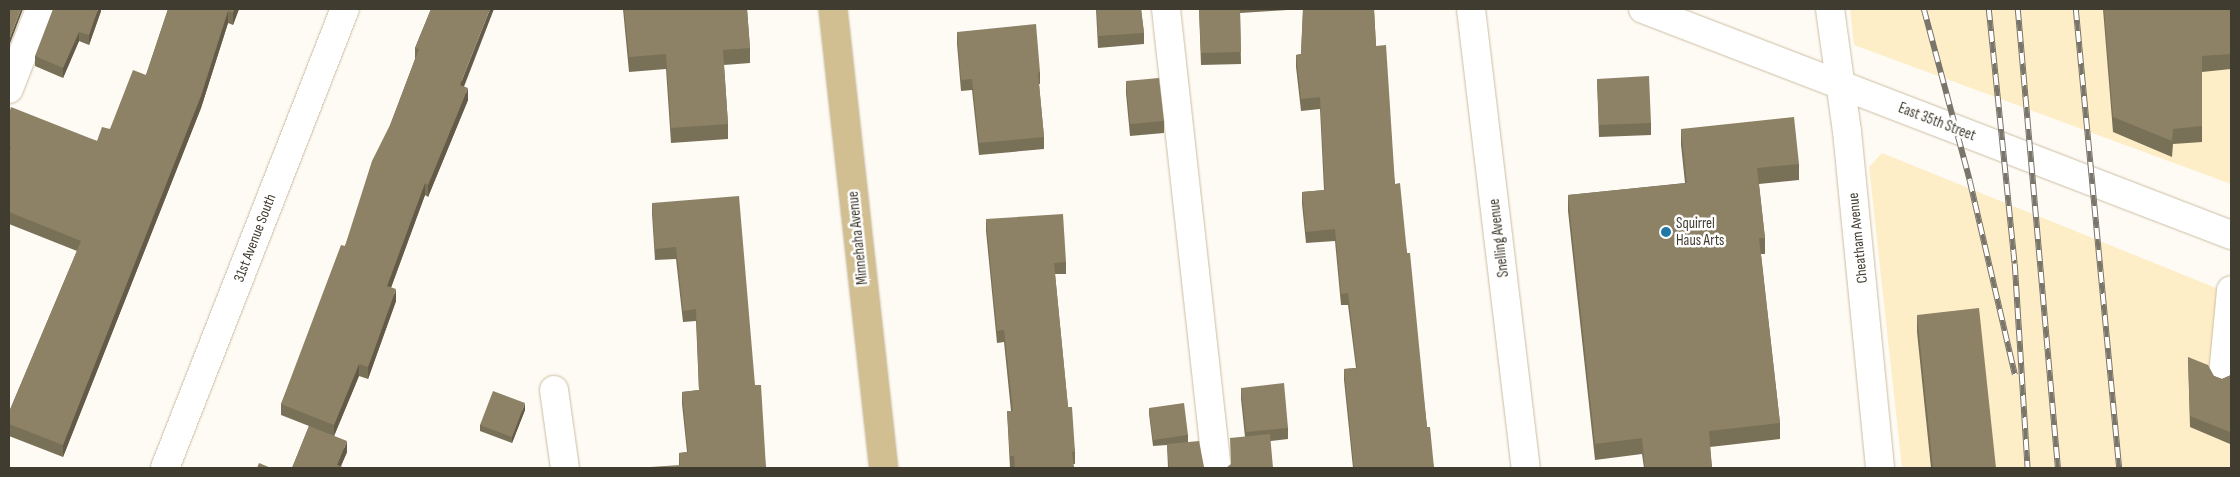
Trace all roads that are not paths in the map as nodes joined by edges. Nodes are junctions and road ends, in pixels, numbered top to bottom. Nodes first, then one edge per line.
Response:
1 (40, 9) edge
2 (346, 9) edge
3 (833, 9) edge
4 (1166, 9) edge
5 (1471, 9) edge
6 (1643, 9) edge
7 (1830, 9) edge
8 (1838, 84) junction
9 (9, 89) edge
10 (2231, 236) edge
11 (2231, 290) edge
12 (2223, 375) dead end
13 (554, 390) dead end
14 (165, 468) edge
15 (565, 468) edge
16 (884, 468) edge
17 (1217, 468) edge
18 (1526, 468) edge
19 (1880, 468) edge

1 - 9 street
2 - 14 street, 31st Avenue South
3 - 16 main road, Minnehaha Avenue
4 - 17 street
5 - 18 street, Snelling Avenue
6 - 8 street, East 35th Street
7 - 8 street, Cheatham Avenue
8 - 10 street, East 35th Street
8 - 19 street, Cheatham Avenue
11 - 12 street
13 - 15 street

